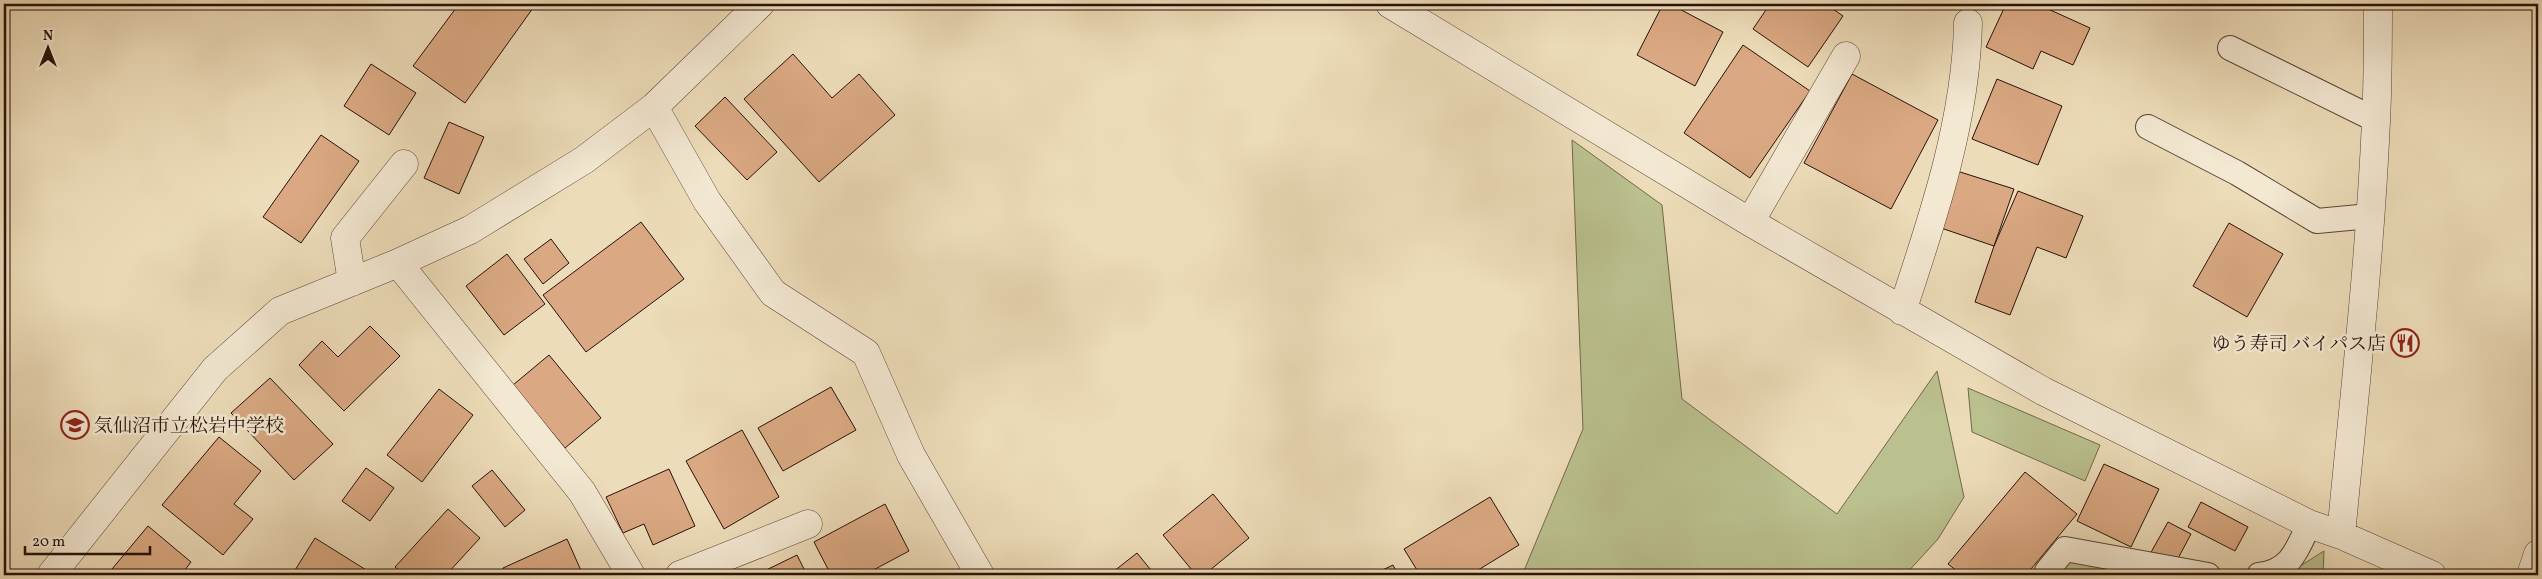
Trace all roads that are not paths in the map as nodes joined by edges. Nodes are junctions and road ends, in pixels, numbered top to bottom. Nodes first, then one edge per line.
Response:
1 (760, 4) edge
2 (1390, 4) edge
3 (2378, 4) edge
4 (1968, 22) dead end
5 (2230, 48) dead end
6 (1846, 56) dead end
7 (654, 107) junction
8 (2376, 120) junction
9 (2148, 127) dead end
10 (404, 164) dead end
11 (2370, 216) junction
12 (1750, 222) junction
13 (398, 264) junction
14 (352, 282) junction
15 (1902, 310) junction
16 (808, 524) dead end
17 (2309, 524) junction
18 (2341, 535) junction
19 (2538, 554) edge
20 (2047, 571) dead end
21 (51, 575) edge
22 (631, 575) edge
23 (680, 575) edge
24 (980, 575) edge
25 (2208, 575) edge
26 (2260, 575) edge
27 (2432, 575) edge
28 (2532, 575) edge

1 - 7 street
2 - 12 street
3 - 8 street
4 - 15 street
5 - 8 lane
6 - 12 street
7 - 13 street
7 - 24 street
8 - 11 street
9 - 11 lane
10 - 14 street
11 - 18 street
12 - 15 street
13 - 14 street
13 - 22 street
14 - 21 street
15 - 17 street
16 - 23 street
17 - 18 street
17 - 26 lane
18 - 27 street
19 - 28 street
20 - 25 lane

